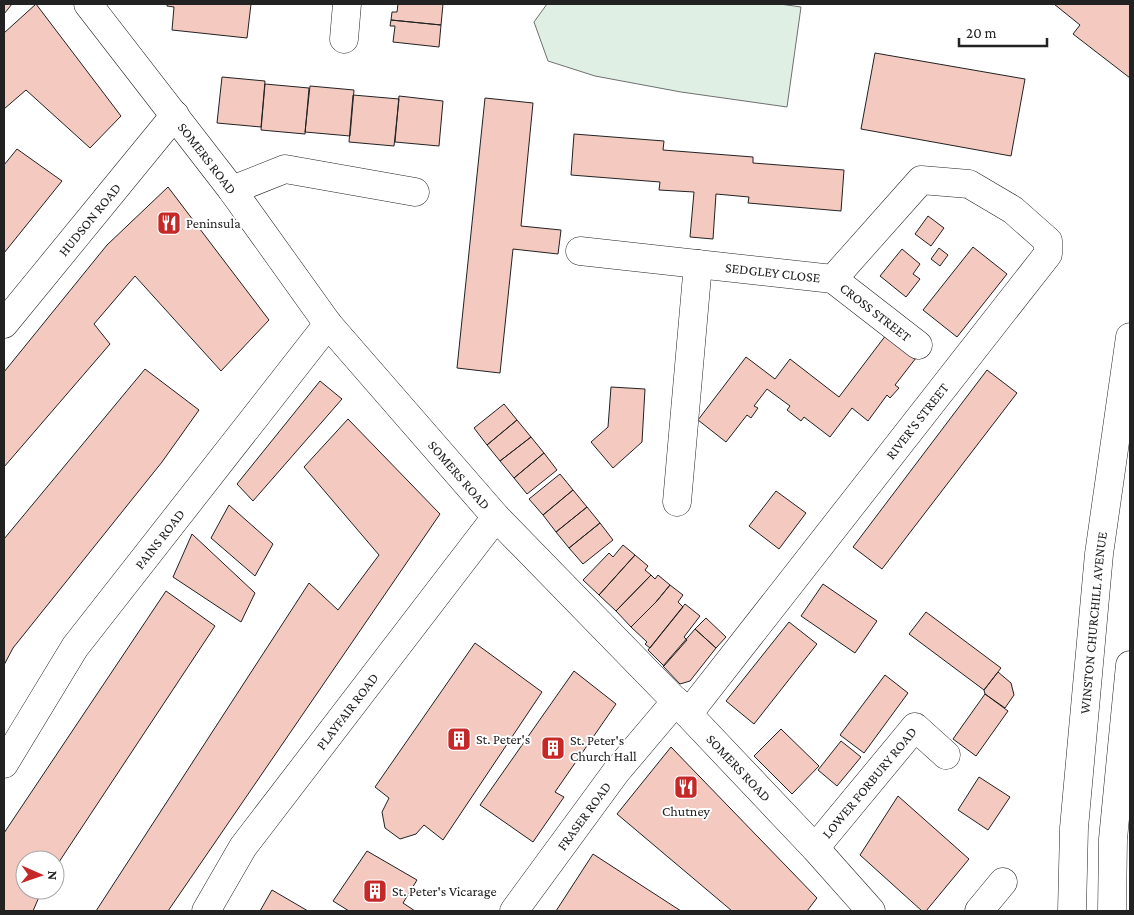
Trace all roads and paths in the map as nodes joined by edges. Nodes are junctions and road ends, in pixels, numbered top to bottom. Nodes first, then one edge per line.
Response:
1 (88, 4) edge
2 (347, 4) edge
3 (344, 39) dead end
4 (175, 115) junction
5 (921, 180) joint
6 (232, 190) junction
7 (415, 192) dead end
8 (580, 251) dead end
9 (698, 264) junction
10 (833, 279) junction
11 (4, 324) edge
12 (328, 324) junction
13 (1130, 337) edge
14 (918, 345) dead end
15 (677, 502) dead end
16 (496, 517) junction
17 (1130, 665) edge
18 (682, 708) junction
19 (946, 755) dead end
20 (4, 764) edge
21 (815, 848) junction
22 (1003, 882) dead end
23 (856, 905) edge
24 (206, 911) edge
25 (514, 911) edge
26 (979, 911) edge
27 (1072, 911) edge
28 (1112, 911) edge

1 - 4 street, SOMERS ROAD
2 - 3 street
4 - 6 street, SOMERS ROAD
4 - 11 street, HUDSON ROAD
5 - 10 street, SEDGLEY CLOSE
5 - 18 street, RIVER'S STREET
6 - 7 street
6 - 12 street, SOMERS ROAD
8 - 9 street, SEDGLEY CLOSE
9 - 10 street, SEDGLEY CLOSE
9 - 15 street
10 - 14 street, CROSS STREET
12 - 16 street, SOMERS ROAD
12 - 20 street, PAINS ROAD
13 - 27 street, WINSTON CHURCHILL AVENUE
16 - 18 street, SOMERS ROAD
16 - 24 street, PLAYFAIR ROAD
17 - 28 street
18 - 21 street, SOMERS ROAD
18 - 25 street, FRASER ROAD
19 - 21 street, LOWER FORBURY ROAD
21 - 23 street, SOMERS ROAD
22 - 26 street

